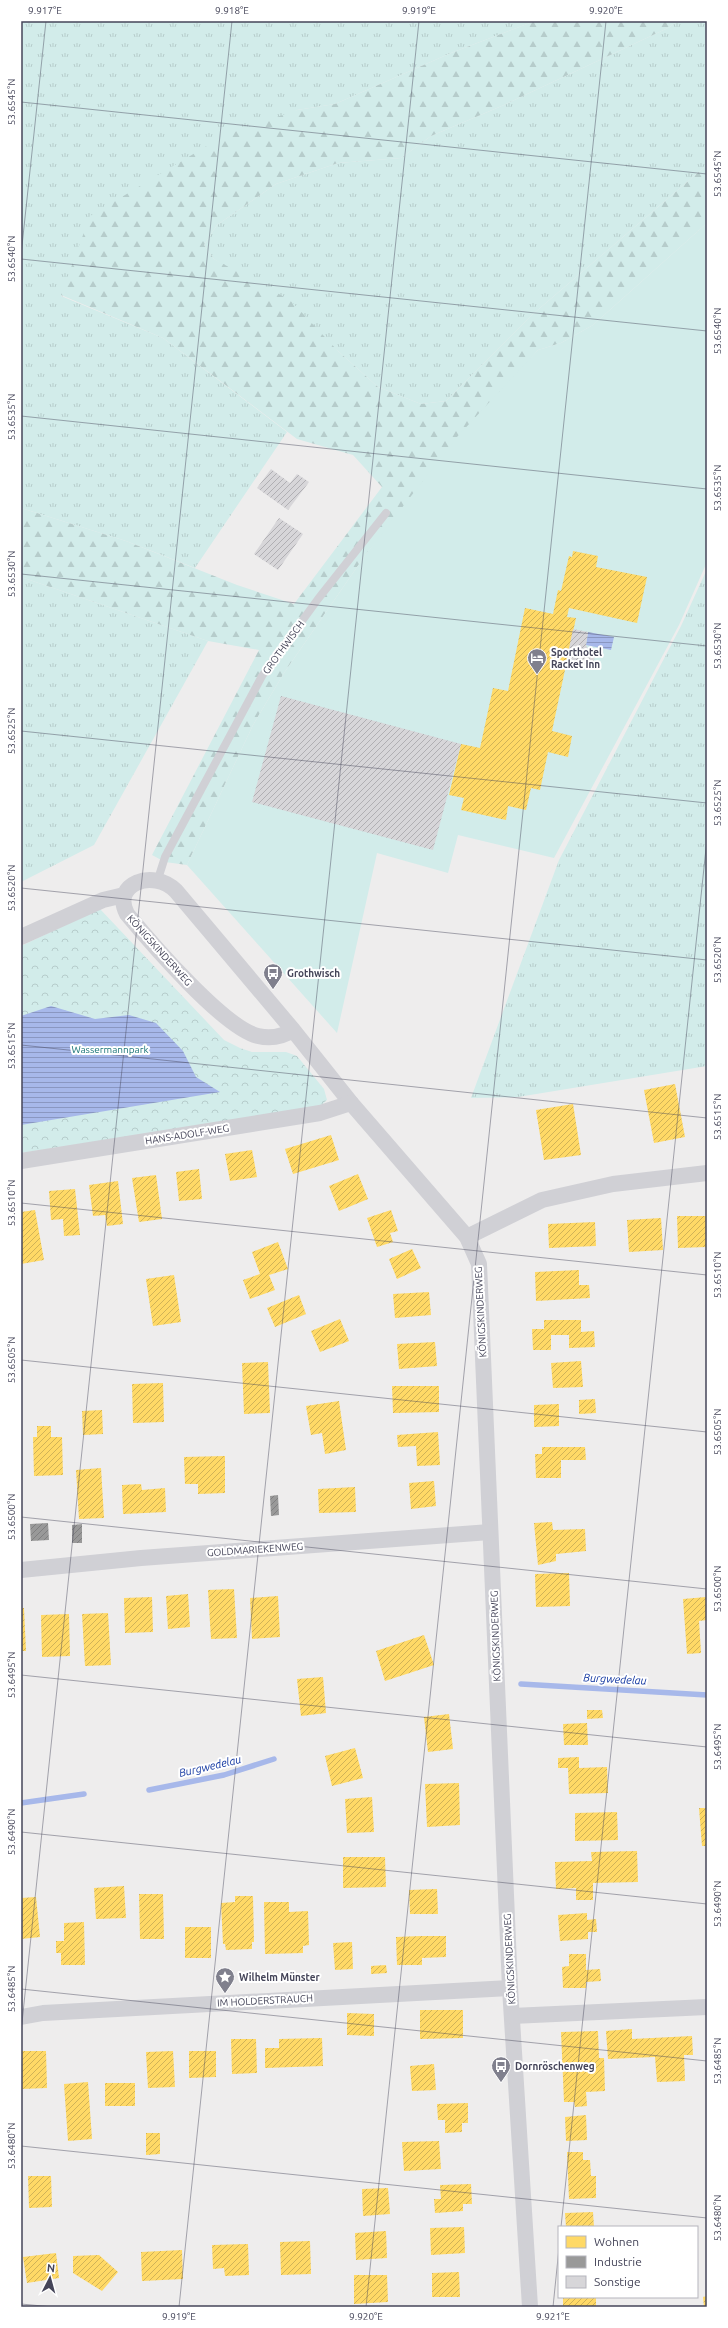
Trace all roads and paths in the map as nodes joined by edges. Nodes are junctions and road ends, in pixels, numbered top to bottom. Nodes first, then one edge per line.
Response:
1 (386, 513) dead end
2 (158, 879) junction
3 (124, 895) junction
4 (21, 937) edge
5 (293, 1030) junction
6 (351, 1103) junction
7 (21, 1161) edge
8 (707, 1173) edge
9 (468, 1237) junction
10 (490, 1532) junction
11 (21, 1570) edge
12 (510, 1988) junction
13 (707, 2007) edge
14 (512, 2016) junction
15 (21, 2017) edge
16 (530, 2307) edge

1 - 2 lane, GROTHWISCH
2 - 3 street
2 - 5 street, KÖNIGSKINDERWEG
3 - 4 street
3 - 5 street, KÖNIGSKINDERWEG
5 - 6 street, KÖNIGSKINDERWEG
6 - 7 street, HANS-ADOLF-WEG
6 - 9 street, KÖNIGSKINDERWEG
8 - 9 street
9 - 10 street, KÖNIGSKINDERWEG
10 - 11 street, GOLDMARIEKENWEG
10 - 12 street, KÖNIGSKINDERWEG
12 - 14 street, KÖNIGSKINDERWEG
12 - 15 street, IM HOLDERSTRAUCH
13 - 14 street
14 - 16 street, KÖNIGSKINDERWEG

